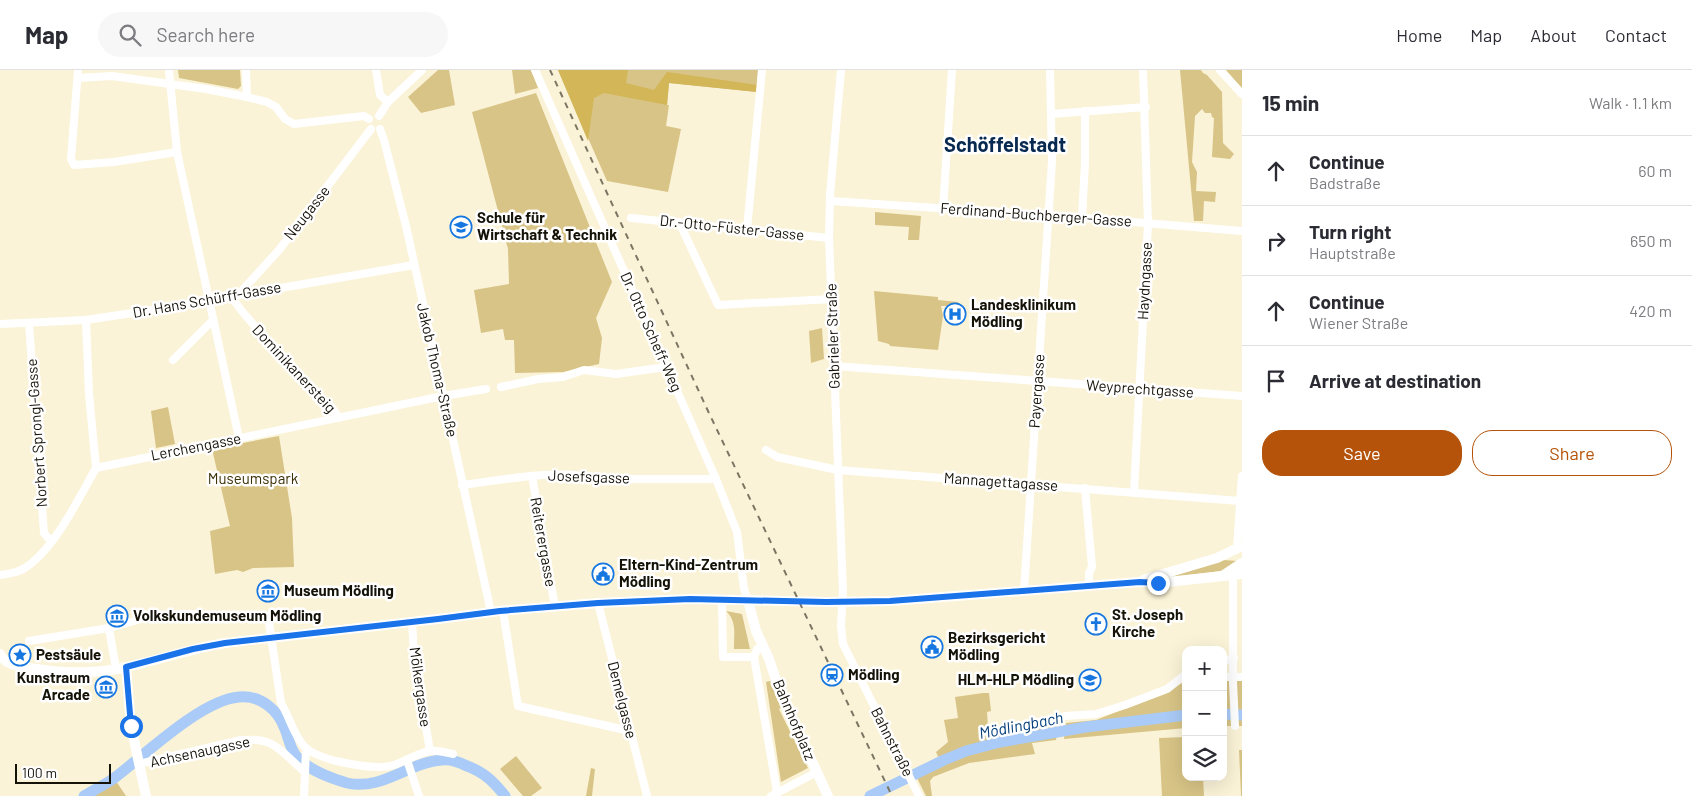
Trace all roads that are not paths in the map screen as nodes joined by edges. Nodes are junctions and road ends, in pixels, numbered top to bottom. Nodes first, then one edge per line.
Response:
1 (169, 70) edge
2 (246, 70) edge
3 (376, 70) edge
4 (422, 70) edge
5 (535, 70) edge
6 (762, 70) edge
7 (840, 70) edge
8 (952, 70) edge
9 (1050, 70) edge
10 (1144, 70) edge
11 (1220, 70) edge
12 (78, 74) edge
13 (171, 83) junction
14 (1242, 94) edge
15 (247, 97) junction
16 (388, 102) junction
17 (1146, 107) junction
18 (1085, 111) junction
19 (1051, 114) junction
20 (379, 116) junction
21 (369, 119) junction
22 (371, 129) junction
23 (380, 129) junction
24 (177, 152) junction
25 (830, 201) junction
26 (943, 209) junction
27 (1048, 215) junction
28 (632, 218) dead end
29 (1082, 218) junction
30 (679, 222) junction
31 (1148, 224) junction
32 (746, 229) junction
33 (1242, 231) edge
34 (829, 238) junction
35 (414, 265) junction
36 (235, 295) junction
37 (832, 299) junction
38 (209, 300) junction
39 (86, 320) junction
40 (213, 320) junction
41 (29, 323) junction
42 (0, 324) edge
43 (173, 360) dead end
44 (834, 366) junction
45 (666, 367) junction
46 (1038, 381) junction
47 (501, 387) dead end
48 (486, 389) dead end
49 (1140, 389) junction
50 (444, 396) junction
51 (1242, 396) edge
52 (339, 418) junction
53 (239, 438) junction
54 (766, 450) dead end
55 (96, 468) junction
56 (838, 470) junction
57 (532, 476) junction
58 (1242, 476) edge
59 (716, 478) junction
60 (462, 485) junction
61 (1030, 485) junction
62 (1085, 488) junction
63 (1134, 492) junction
64 (1240, 502) junction
65 (49, 539) junction
66 (1240, 547) edge
67 (1217, 558) junction
68 (1242, 561) edge
69 (0, 575) edge
70 (1238, 575) edge
71 (1221, 577) junction
72 (1140, 582) junction
73 (1089, 585) junction
74 (1024, 591) junction
75 (722, 599) junction
76 (748, 600) junction
77 (842, 602) junction
78 (598, 603) junction
79 (555, 607) junction
80 (503, 611) junction
81 (491, 612) junction
82 (412, 622) junction
83 (109, 628) junction
84 (271, 637) junction
85 (30, 641) dead end
86 (762, 647) junction
87 (1, 657) edge
88 (754, 657) junction
89 (1234, 658) junction
90 (1227, 660) edge
91 (121, 668) junction
92 (1182, 677) edge
93 (1227, 677) edge
94 (1233, 677) junction
95 (1242, 677) edge
96 (1065, 716) dead end
97 (1235, 723) dead end
98 (630, 731) junction
99 (306, 749) junction
100 (430, 751) junction
101 (453, 754) dead end
102 (138, 760) junction
103 (408, 763) junction
104 (305, 770) junction
105 (817, 772) junction
106 (774, 794) edge
107 (827, 794) edge
108 (146, 796) edge
109 (304, 796) edge
110 (419, 796) edge
111 (646, 796) edge
112 (919, 796) edge

1 - 13 street
2 - 15 street
3 - 16 street
4 - 16 street
5 - 45 street, Dr. Otto Scheff-Weg
6 - 32 street
7 - 25 street, Gabrieler Straße
8 - 26 street
9 - 19 street, Payergasse
10 - 17 street, Haydngasse
11 - 14 street
12 - 13 street
12 - 24 street
13 - 15 street
13 - 24 street
15 - 21 street
16 - 20 street
17 - 18 street
17 - 31 street, Haydngasse
18 - 19 street
18 - 29 street
19 - 27 street, Payergasse
20 - 21 street
20 - 23 street
21 - 22 street
22 - 23 street
22 - 36 street, Neugasse
23 - 35 street, Jakob Thoma-Straße
24 - 38 street
25 - 26 street, Ferdinand-Buchberger-Gasse
25 - 34 street, Gabrieler Straße
26 - 27 street, Ferdinand-Buchberger-Gasse
27 - 29 street, Ferdinand-Buchberger-Gasse
27 - 46 street, Payergasse
28 - 30 street, Dr.-Otto-Füster-Gasse
29 - 31 street, Ferdinand-Buchberger-Gasse
30 - 32 street, Dr.-Otto-Füster-Gasse
30 - 37 street
31 - 33 street, Ferdinand-Buchberger-Gasse
31 - 49 street, Haydngasse
32 - 34 street, Dr.-Otto-Füster-Gasse
34 - 37 street, Gabrieler Straße
35 - 36 street, Dr. Hans Schürff-Gasse
35 - 50 street, Jakob Thoma-Straße
36 - 38 street, Dr. Hans Schürff-Gasse
36 - 52 street, Dominikanersteig
37 - 44 street, Gabrieler Straße
38 - 39 street, Dr. Hans Schürff-Gasse
38 - 40 street
39 - 41 street, Dr. Hans Schürff-Gasse
39 - 55 street
40 - 43 street
40 - 53 street
41 - 42 street, Dr. Hans Schürff-Gasse
41 - 65 street, Norbert Sprongl-Gasse
44 - 46 street, Weyprechtgasse
44 - 56 street, Gabrieler Straße
45 - 47 street
45 - 59 street, Dr. Otto Scheff-Weg
46 - 49 street, Weyprechtgasse
46 - 61 street, Payergasse
48 - 50 street, Lerchengasse
49 - 51 street, Weyprechtgasse
49 - 63 street, Haydngasse
50 - 52 street, Lerchengasse
50 - 60 street, Jakob Thoma-Straße
52 - 53 street, Lerchengasse
53 - 55 street, Lerchengasse
54 - 56 street, Mannagettagasse
55 - 65 street
56 - 61 street, Mannagettagasse
56 - 77 street, Gabrieler Straße
57 - 59 street, Josefsgasse
57 - 60 street, Josefsgasse
57 - 79 street, Reiterergasse
58 - 64 street
59 - 76 street, Dr. Otto Scheff-Weg
60 - 81 street, Jakob Thoma-Straße
61 - 62 street, Mannagettagasse
61 - 74 street, Payergasse
62 - 63 street, Mannagettagasse
62 - 73 street
63 - 64 street, Mannagettagasse
64 - 66 street
65 - 69 street
66 - 67 main road
67 - 68 main road
67 - 72 main road
68 - 71 main road
70 - 71 main road
70 - 89 street
71 - 72 main road
72 - 73 main road
73 - 74 main road
74 - 77 main road
75 - 76 main road
75 - 78 main road
75 - 88 street
76 - 77 main road
76 - 86 main road, Bahnhofplatz
77 - 112 street, Bahnstraße
78 - 79 main road
78 - 98 street, Demelgasse
79 - 80 main road
80 - 81 main road
80 - 98 street
81 - 82 main road
82 - 84 main road
82 - 100 street, Mölkergasse
83 - 84 street
83 - 85 street
83 - 91 street
84 - 91 main road
84 - 99 street
86 - 88 street
86 - 105 main road, Bahnhofplatz
87 - 91 main road
88 - 106 street, Bahnhofplatz
89 - 90 street
89 - 94 street
91 - 102 main road
92 - 96 street
93 - 94 street
94 - 95 street
94 - 97 street
98 - 111 street, Demelgasse
99 - 103 street
99 - 104 street
100 - 101 street
100 - 103 street
102 - 104 street, Achsenaugasse
102 - 108 main road
103 - 110 street
104 - 109 street
105 - 106 street
105 - 107 main road, Bahnhofplatz

